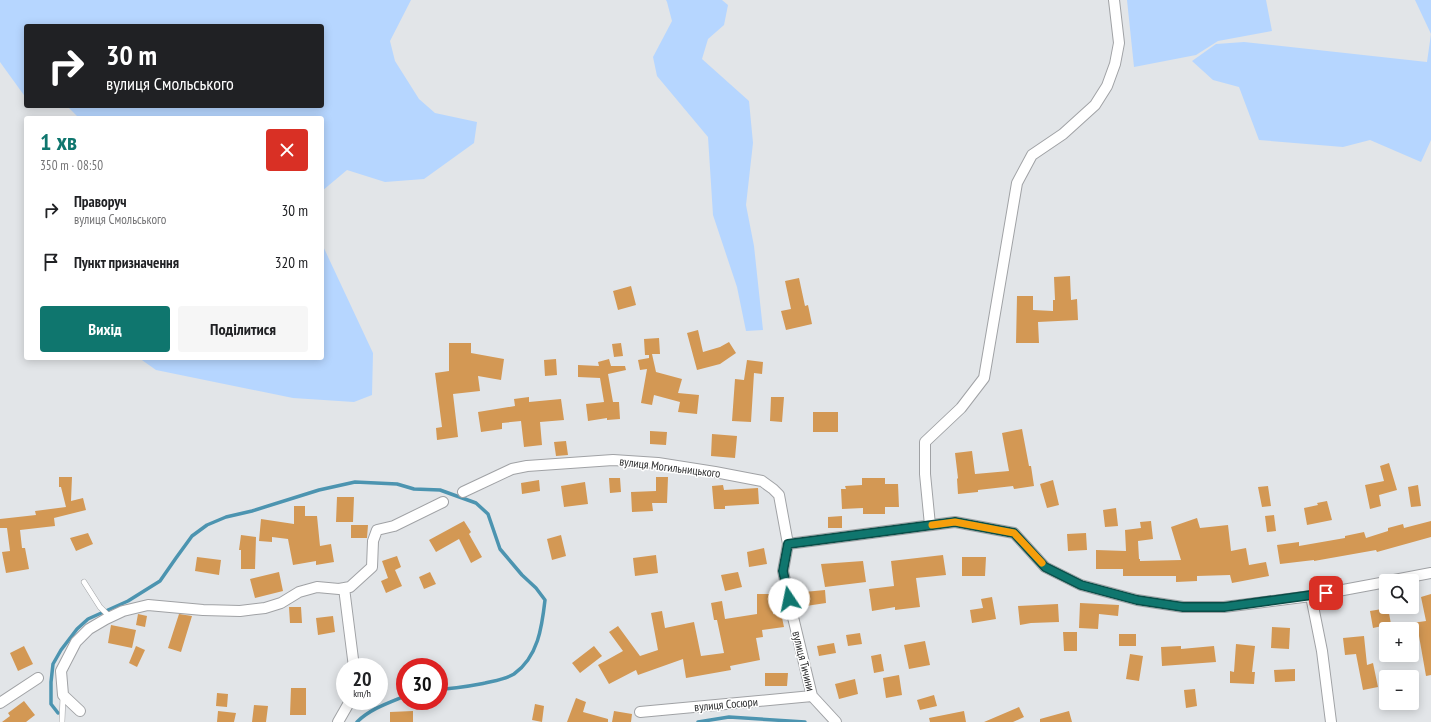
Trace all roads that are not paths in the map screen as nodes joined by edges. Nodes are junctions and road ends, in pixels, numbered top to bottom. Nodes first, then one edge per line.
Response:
1 (1114, 0) edge
2 (463, 492) dead end
3 (443, 502) dead end
4 (930, 525) junction
5 (788, 544) junction
6 (1431, 573) edge
7 (1419, 575) edge
8 (84, 582) dead end
9 (1379, 583) edge
10 (344, 588) junction
11 (1311, 596) junction
12 (110, 617) junction
13 (353, 658) edge
14 (38, 678) dead end
15 (63, 695) junction
16 (812, 696) junction
17 (0, 703) edge
18 (345, 710) edge
19 (80, 711) dead end
20 (640, 712) dead end
21 (62, 722) edge
22 (338, 722) edge
23 (836, 722) edge
24 (1331, 722) edge

1 - 4 street
2 - 5 street, вулиця Могильницького
3 - 10 street
4 - 5 street
4 - 11 street
5 - 16 street, вулиця Тичини
6 - 7 street
8 - 12 lane
9 - 11 street
10 - 12 street
10 - 13 street
11 - 24 street
12 - 15 street
14 - 17 street
15 - 19 street
15 - 21 lane
16 - 20 street, вулиця Сосюри
16 - 23 street, вулиця Тичини
18 - 22 street

